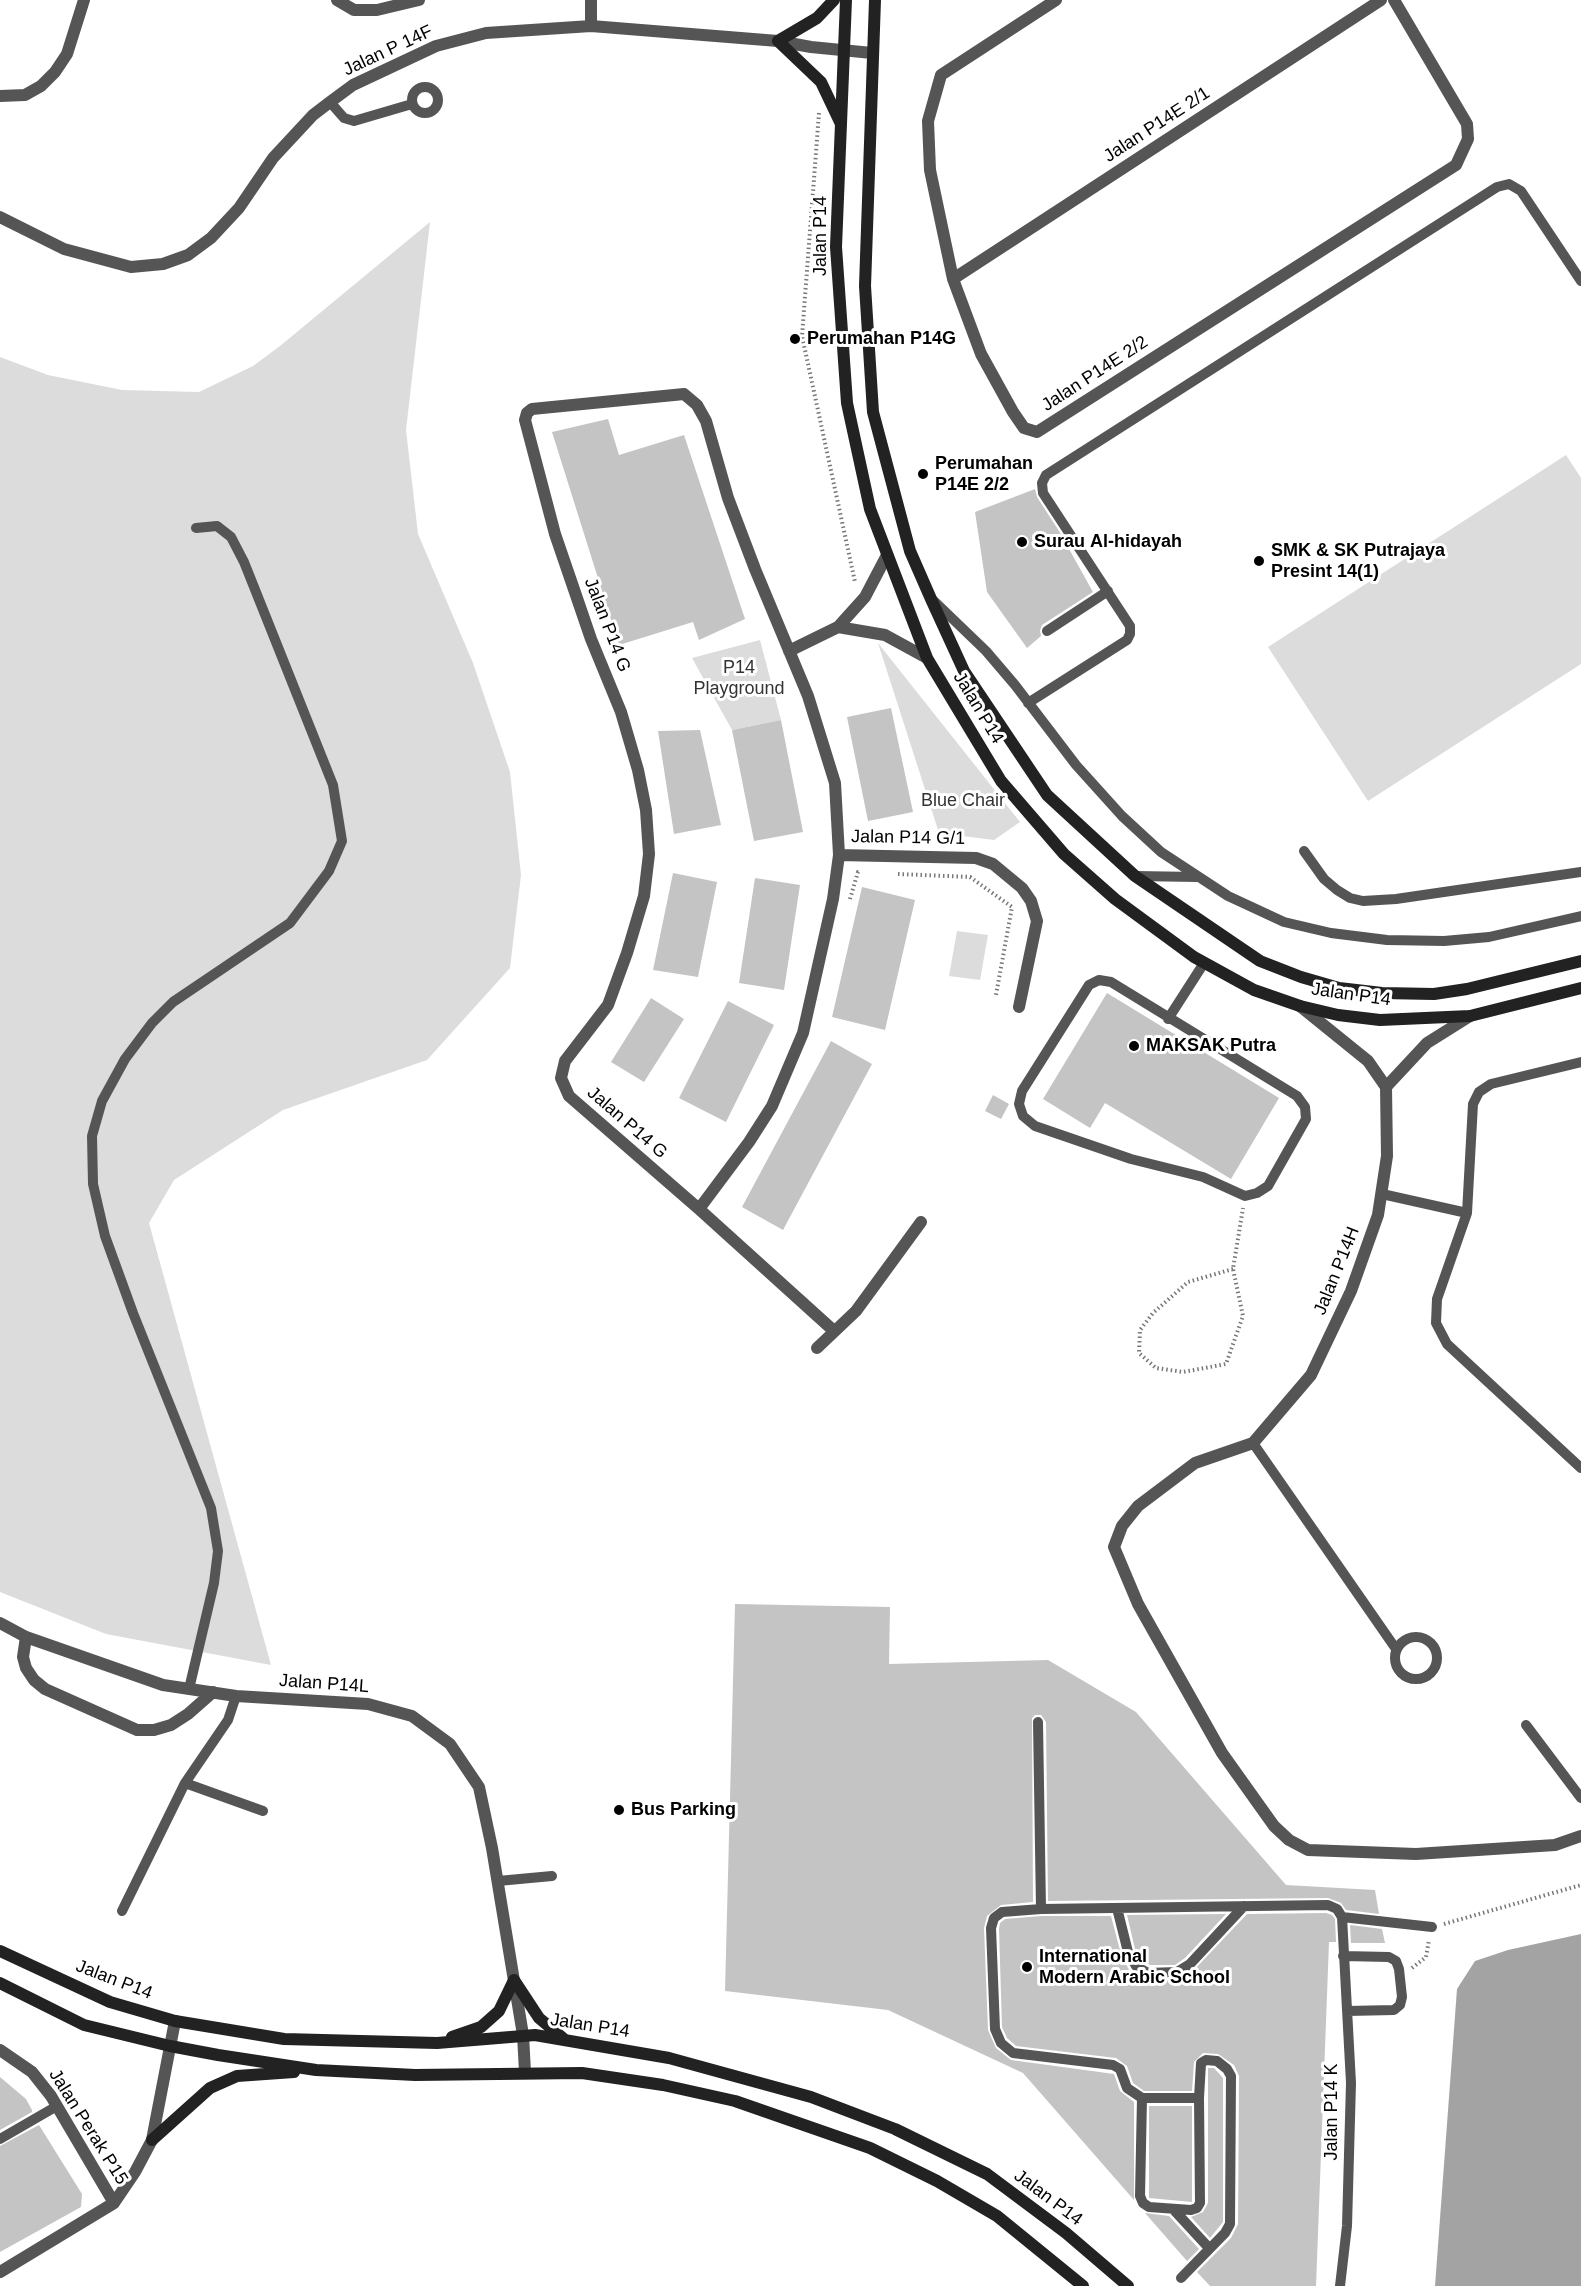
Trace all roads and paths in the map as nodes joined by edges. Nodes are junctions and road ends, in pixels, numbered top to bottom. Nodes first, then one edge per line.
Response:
1 (84, 0) edge
2 (337, 0) edge
3 (419, 0) edge
4 (591, 0) edge
5 (834, 0) edge
6 (846, 0) edge
7 (874, 0) edge
8 (1056, 0) edge
9 (1381, 0) edge
10 (1394, 0) edge
11 (591, 26) junction
12 (778, 41) junction
13 (843, 49) junction
14 (872, 53) junction
15 (821, 82) junction
16 (0, 96) edge
17 (330, 102) junction
18 (412, 104) dead end
19 (841, 124) junction
20 (0, 218) edge
21 (953, 279) junction
22 (1581, 281) edge
23 (196, 528) dead end
24 (887, 555) junction
25 (1108, 591) junction
26 (932, 599) junction
27 (859, 604) junction
28 (838, 627) junction
29 (1047, 631) dead end
30 (789, 651) junction
31 (927, 658) junction
32 (1028, 703) junction
33 (1304, 850) dead end
34 (839, 855) junction
35 (858, 872) dead end
36 (869, 872) dead end
37 (1581, 872) edge
38 (892, 873) dead end
39 (1135, 876) junction
40 (1199, 877) junction
41 (1581, 916) edge
42 (1581, 962) edge
43 (1204, 963) junction
44 (1581, 988) edge
45 (996, 995) dead end
46 (1300, 1006) junction
47 (1019, 1008) dead end
48 (1470, 1016) junction
49 (1168, 1019) junction
50 (1581, 1062) edge
51 (1386, 1087) junction
52 (1382, 1194) junction
53 (1245, 1196) junction
54 (699, 1209) junction
55 (1467, 1213) junction
56 (921, 1222) dead end
57 (1233, 1269) junction
58 (834, 1331) junction
59 (817, 1348) dead end
60 (1253, 1443) junction
61 (1581, 1468) edge
62 (0, 1623) edge
63 (26, 1637) junction
64 (1396, 1648) junction
65 (189, 1689) junction
66 (213, 1692) junction
67 (236, 1696) junction
68 (1038, 1722) dead end
69 (1526, 1725) dead end
70 (184, 1784) junction
71 (1581, 1798) edge
72 (263, 1811) dead end
73 (1581, 1836) edge
74 (552, 1876) dead end
75 (498, 1881) junction
76 (1581, 1885) edge
77 (1244, 1906) junction
78 (1117, 1908) junction
79 (1041, 1909) junction
80 (122, 1911) dead end
81 (1342, 1917) junction
82 (1432, 1927) junction
83 (0, 1951) edge
84 (1343, 1956) junction
85 (1400, 1977) junction
86 (514, 1980) junction
87 (0, 1983) edge
88 (1347, 2012) junction
89 (175, 2021) junction
90 (523, 2035) junction
91 (564, 2039) junction
92 (437, 2043) junction
93 (170, 2046) junction
94 (0, 2050) edge
95 (316, 2070) junction
96 (525, 2072) junction
97 (1142, 2098) junction
98 (1199, 2098) junction
99 (57, 2106) junction
100 (0, 2139) edge
101 (152, 2140) junction
102 (114, 2203) junction
103 (1173, 2209) junction
104 (1209, 2248) junction
105 (0, 2272) edge
106 (1181, 2278) dead end
107 (1083, 2286) edge
108 (1128, 2286) edge
109 (1340, 2286) edge

1 - 16 street
2 - 3 street
4 - 11 street
5 - 12 main road
6 - 13 main road, Jalan P14
7 - 14 main road, Jalan P14
8 - 21 street, Jalan P14E 2/2
9 - 21 street, Jalan P14E 2/1
10 - 21 street, Jalan P14E 2/2
11 - 12 street, Jalan P 14F
11 - 17 street, Jalan P 14F
12 - 13 street, Jalan P 14F
12 - 15 main road
13 - 14 street, Jalan P 14F
13 - 19 main road, Jalan P14
14 - 26 main road, Jalan P14
15 - 19 main road
15 - 27 path
17 - 18 lane
17 - 20 street, Jalan P 14F
19 - 24 main road, Jalan P14
22 - 25 lane
23 - 65 lane
24 - 27 street
24 - 31 main road, Jalan P14
25 - 29 lane
25 - 32 lane
26 - 32 lane
26 - 39 main road, Jalan P14
27 - 28 street
28 - 30 street
28 - 31 street
30 - 34 street, Jalan P14 G
30 - 54 street, Jalan P14 G
31 - 43 main road, Jalan P14
32 - 40 lane
33 - 37 lane
34 - 47 street, Jalan P14 G/1
34 - 54 street, Jalan P14 G
35 - 36 path
38 - 45 path
39 - 40 lane
39 - 42 main road, Jalan P14
40 - 41 lane
43 - 46 main road, Jalan P14
43 - 49 lane
44 - 48 main road, Jalan P14
46 - 48 main road, Jalan P14
46 - 51 street
48 - 51 street
49 - 53 lane
49 - 53 lane
50 - 55 lane
51 - 52 street, Jalan P14H
52 - 55 lane
52 - 60 street, Jalan P14H
53 - 57 path
54 - 58 street, Jalan P14 G
55 - 61 lane
56 - 58 street
57 - 57 path
58 - 59 street
60 - 64 lane
60 - 73 street
62 - 63 street, Jalan P14L
63 - 65 street, Jalan P14L
63 - 66 street
64 - 64 lane
65 - 66 street, Jalan P14L
66 - 67 street, Jalan P14L
67 - 70 lane
67 - 75 street, Jalan P14L
68 - 79 lane
69 - 71 lane
70 - 72 lane
70 - 80 lane
74 - 75 lane
75 - 86 street, Jalan P14L
76 - 82 path
77 - 78 lane
77 - 78 lane
77 - 81 lane
78 - 79 lane
79 - 97 lane
81 - 82 lane
81 - 84 lane, Jalan P14 K
82 - 85 path
83 - 89 main road, Jalan P14
84 - 85 lane
84 - 88 lane, Jalan P14 K
85 - 88 lane
86 - 90 street, Jalan P14L
86 - 91 main road
86 - 92 main road
87 - 93 main road
88 - 109 lane, Jalan P14 K
89 - 92 main road, Jalan P14
89 - 93 street
90 - 91 main road, Jalan P14
90 - 92 main road, Jalan P14
90 - 96 street, Jalan P14L
91 - 108 main road, Jalan P14
93 - 95 main road
93 - 101 street
94 - 99 street, Jalan Perak P15
95 - 96 main road
95 - 101 main road
96 - 107 main road
97 - 98 lane
97 - 103 lane
98 - 103 lane
98 - 104 lane
99 - 100 lane
99 - 102 street, Jalan Perak P15
101 - 102 street
102 - 105 street
103 - 104 lane
104 - 106 lane

